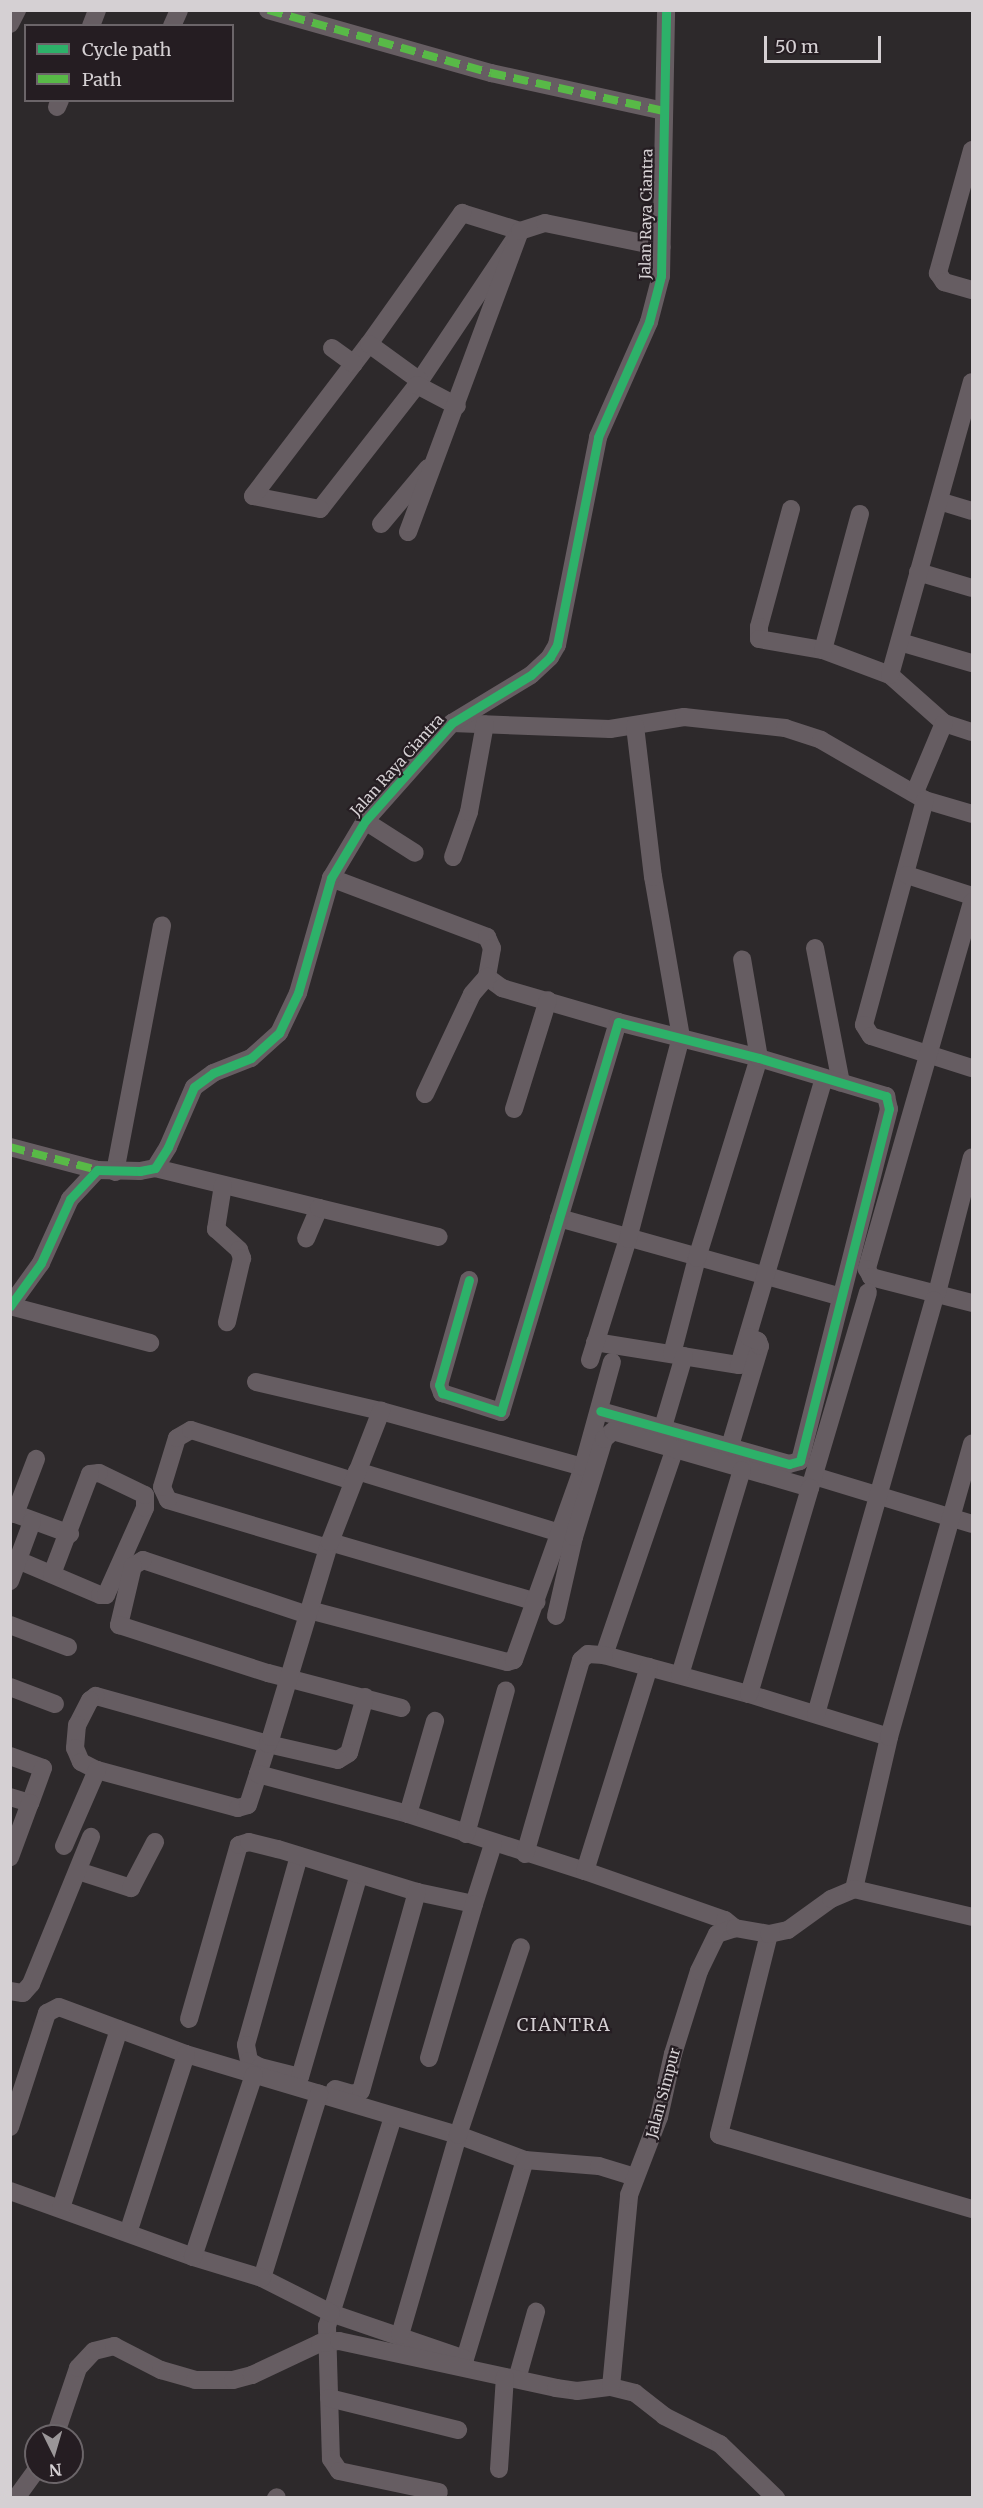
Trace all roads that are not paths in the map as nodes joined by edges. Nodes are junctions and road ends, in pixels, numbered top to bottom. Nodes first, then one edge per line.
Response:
1 (17, 10) edge
2 (179, 10) edge
3 (268, 10) edge
4 (666, 10) edge
5 (10, 24) edge
6 (173, 24) edge
7 (663, 111) junction
8 (972, 150) edge
9 (520, 231) junction
10 (662, 247) junction
11 (972, 290) edge
12 (369, 345) junction
13 (332, 348) dead end
14 (354, 364) junction
15 (972, 381) edge
16 (419, 383) junction
17 (458, 406) junction
18 (965, 436) edge
19 (438, 456) junction
20 (939, 501) junction
21 (791, 509) dead end
22 (972, 511) edge
23 (860, 514) dead end
24 (381, 525) dead end
25 (408, 532) dead end
26 (918, 572) junction
27 (972, 588) edge
28 (900, 642) junction
29 (823, 650) junction
30 (972, 663) edge
31 (890, 675) junction
32 (452, 723) junction
33 (944, 723) junction
34 (485, 724) junction
35 (635, 726) junction
36 (972, 732) edge
37 (920, 796) junction
38 (972, 814) edge
39 (365, 821) junction
40 (415, 853) dead end
41 (453, 857) dead end
42 (907, 875) junction
43 (332, 878) junction
44 (972, 896) edge
45 (972, 902) edge
46 (162, 925) dead end
47 (815, 948) dead end
48 (742, 959) dead end
49 (487, 977) junction
50 (548, 1000) junction
51 (618, 1022) junction
52 (681, 1037) junction
53 (930, 1055) junction
54 (759, 1058) junction
55 (972, 1068) edge
56 (833, 1080) junction
57 (425, 1094) dead end
58 (514, 1109) dead end
59 (10, 1147) edge
60 (972, 1158) edge
61 (155, 1168) junction
62 (106, 1171) junction
63 (223, 1185) junction
64 (319, 1208) junction
65 (559, 1218) junction
66 (306, 1238) dead end
67 (439, 1238) dead end
68 (628, 1239) junction
69 (697, 1258) junction
70 (767, 1276) junction
71 (469, 1280) dead end
72 (868, 1292) dead end
73 (841, 1296) junction
74 (936, 1296) junction
75 (972, 1303) edge
76 (10, 1306) edge
77 (227, 1322) dead end
78 (749, 1337) junction
79 (595, 1342) junction
80 (150, 1343) dead end
81 (678, 1355) junction
82 (590, 1360) dead end
83 (612, 1362) dead end
84 (256, 1382) dead end
85 (381, 1411) junction
86 (600, 1411) junction
87 (663, 1427) junction
88 (972, 1443) edge
89 (675, 1448) junction
90 (738, 1458) junction
91 (36, 1459) dead end
92 (583, 1467) junction
93 (355, 1476) junction
94 (812, 1482) junction
95 (880, 1497) junction
96 (13, 1513) edge
97 (951, 1519) junction
98 (32, 1522) junction
99 (972, 1524) edge
100 (70, 1534) junction
101 (567, 1535) junction
102 (329, 1545) junction
103 (13, 1574) edge
104 (52, 1574) junction
105 (536, 1602) junction
106 (309, 1613) junction
107 (556, 1616) dead end
108 (10, 1625) edge
109 (68, 1647) dead end
110 (604, 1655) junction
111 (648, 1667) junction
112 (680, 1675) junction
113 (289, 1678) junction
114 (10, 1687) edge
115 (506, 1690) dead end
116 (750, 1694) junction
117 (365, 1697) junction
118 (55, 1704) dead end
119 (401, 1708) dead end
120 (816, 1714) junction
121 (435, 1721) dead end
122 (888, 1737) junction
123 (268, 1744) junction
124 (10, 1756) edge
125 (97, 1770) junction
126 (258, 1774) junction
127 (10, 1797) edge
128 (30, 1803) junction
129 (408, 1814) junction
130 (465, 1834) junction
131 (91, 1837) dead end
132 (155, 1842) dead end
133 (493, 1844) junction
134 (64, 1846) dead end
135 (525, 1854) junction
136 (299, 1856) junction
137 (10, 1857) edge
138 (78, 1871) junction
139 (585, 1871) junction
140 (359, 1874) junction
141 (854, 1889) junction
142 (417, 1892) junction
143 (474, 1904) junction
144 (972, 1917) edge
145 (735, 1928) junction
146 (769, 1934) junction
147 (520, 1947) dead end
148 (10, 1990) edge
149 (189, 2019) dead end
150 (119, 2029) junction
151 (186, 2054) junction
152 (429, 2058) dead end
153 (254, 2075) junction
154 (300, 2077) junction
155 (319, 2094) junction
156 (393, 2117) junction
157 (12, 2119) edge
158 (458, 2135) junction
159 (525, 2160) junction
160 (635, 2177) junction
161 (10, 2191) edge
162 (61, 2208) junction
163 (972, 2209) edge
164 (128, 2233) junction
165 (193, 2257) junction
166 (262, 2278) junction
167 (536, 2312) dead end
168 (331, 2313) junction
169 (400, 2335) junction
170 (326, 2342) junction
171 (511, 2378) junction
172 (611, 2387) junction
173 (329, 2398) junction
174 (60, 2424) edge
175 (458, 2430) dead end
176 (499, 2469) dead end
177 (26, 2484) edge
178 (413, 2491) edge
179 (440, 2492) dead end
180 (16, 2498) edge
181 (776, 2498) edge

1 - 5 street
2 - 6 street
3 - 7 street
4 - 7 street, Jalan Raya Ciantra
7 - 10 street, Jalan Raya Ciantra
8 - 11 street
9 - 10 street
9 - 12 street
9 - 16 street
9 - 17 street
10 - 32 street, Jalan Raya Ciantra
12 - 14 street
12 - 16 street
13 - 14 street
14 - 16 street
15 - 18 street
16 - 17 street
17 - 19 street
18 - 20 street
19 - 24 street
19 - 25 street
20 - 22 street
20 - 26 street
21 - 29 street
23 - 29 street
26 - 27 street
26 - 28 street
28 - 30 street
28 - 31 street
29 - 31 street
31 - 33 street
32 - 34 street
32 - 39 street, Jalan Raya Ciantra
33 - 36 street
33 - 37 street
34 - 35 street
34 - 41 street
35 - 37 street
35 - 52 street
37 - 38 street
37 - 42 street
39 - 40 street
39 - 43 street, Jalan Raya Ciantra
42 - 44 street
42 - 53 street
43 - 49 street
43 - 61 street, Jalan Raya Ciantra
45 - 53 street
46 - 62 street
47 - 56 street
48 - 54 street
49 - 50 street
49 - 57 street
50 - 51 street
50 - 58 street
51 - 52 street
51 - 65 street
52 - 54 street
52 - 68 street
53 - 55 street
53 - 74 street
54 - 56 street
54 - 69 street
56 - 70 street
56 - 73 street
59 - 62 street
60 - 74 street
61 - 62 street
61 - 63 street
62 - 76 street
63 - 64 street
63 - 77 street
64 - 66 street
64 - 67 street
65 - 68 street
65 - 71 street
68 - 69 street
68 - 79 street
69 - 70 street
69 - 81 street
70 - 73 street
70 - 78 street
72 - 94 street
73 - 90 street
74 - 75 street
74 - 95 street
76 - 80 street
78 - 81 street
78 - 90 street
79 - 81 street
79 - 82 street
81 - 87 street
83 - 86 street
84 - 85 street
85 - 92 street
85 - 93 street
86 - 87 street
86 - 92 street
87 - 90 street
88 - 97 street
89 - 90 street
89 - 101 street
89 - 110 street
90 - 94 street
90 - 112 street
91 - 96 street
92 - 101 street
93 - 101 street
93 - 102 street
93 - 102 street
94 - 95 street
94 - 116 street
95 - 97 street
95 - 120 street
96 - 98 street
97 - 99 street
97 - 122 street
98 - 100 street
98 - 103 street
100 - 104 street
100 - 104 street
101 - 105 street
101 - 107 street
102 - 105 street
102 - 106 street
103 - 104 street
105 - 106 street
106 - 113 street
106 - 113 street
108 - 109 street
110 - 111 street
110 - 135 street
111 - 112 street
111 - 139 street
112 - 116 street
113 - 117 street
113 - 123 street
114 - 118 street
115 - 130 street
116 - 120 street
117 - 119 street
117 - 123 street
120 - 122 street
121 - 129 street
122 - 141 street
123 - 125 street
123 - 126 street
124 - 128 street
125 - 126 street
125 - 134 street
126 - 129 street
127 - 128 street
128 - 137 street
129 - 130 street
130 - 133 street
131 - 138 street
132 - 138 street
133 - 135 street
133 - 143 street
135 - 139 street
136 - 140 street
136 - 149 street
136 - 154 street
138 - 148 street
139 - 145 street
140 - 142 street
140 - 154 street
141 - 144 street
141 - 146 street
142 - 143 street
142 - 154 street
143 - 152 street
145 - 146 street
145 - 160 street, Jalan Simpur
146 - 163 street
147 - 158 street
150 - 151 street
150 - 157 street
150 - 162 street
151 - 153 street
151 - 164 street
153 - 155 street
153 - 165 street
155 - 156 street
155 - 166 street
156 - 158 street
156 - 168 street
158 - 159 street
158 - 169 street
159 - 160 street
159 - 169 street
160 - 172 street, Jalan Simpur
161 - 162 street
162 - 164 street
164 - 165 street
165 - 166 street
166 - 168 street
167 - 171 street
168 - 169 street
168 - 170 street
170 - 171 street
170 - 173 street
170 - 174 street
171 - 172 street
171 - 176 street
172 - 181 street
173 - 175 street
173 - 178 street
177 - 180 street
178 - 179 street

